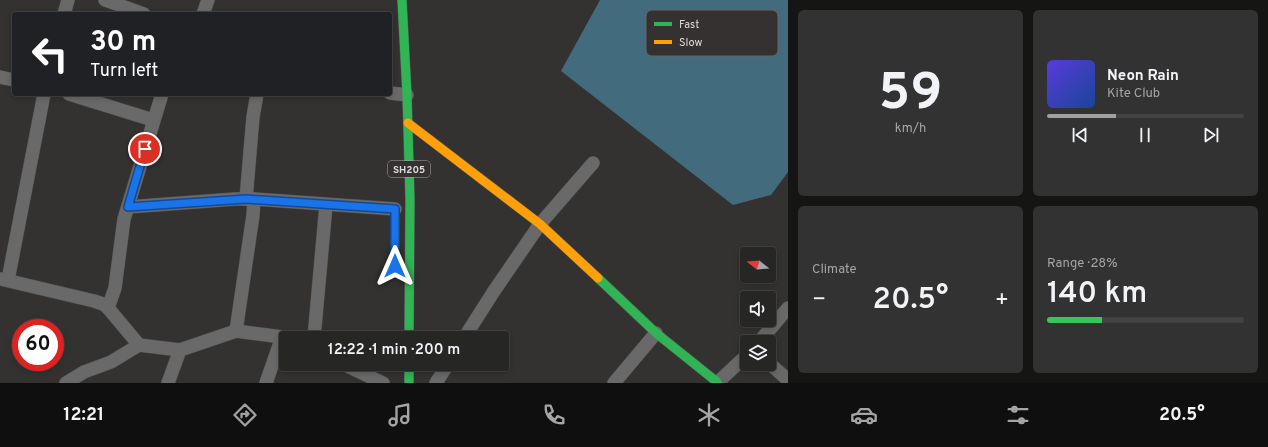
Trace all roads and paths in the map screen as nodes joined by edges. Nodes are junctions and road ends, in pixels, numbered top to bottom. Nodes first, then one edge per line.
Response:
1 (68, 0) edge
2 (105, 0) edge
3 (208, 0) edge
4 (402, 0) edge
5 (65, 12) edge
6 (138, 12) edge
7 (204, 12) edge
8 (0, 77) edge
9 (12, 80) edge
10 (397, 94) edge
11 (44, 96) edge
12 (75, 96) edge
13 (161, 96) edge
14 (257, 96) edge
15 (153, 120) junction
16 (408, 123) junction
17 (593, 163) dead end
18 (250, 199) junction
19 (326, 205) junction
20 (128, 207) junction
21 (395, 209) dead end
22 (540, 224) junction
23 (4, 279) edge
24 (108, 308) junction
25 (788, 308) edge
26 (236, 331) junction
27 (315, 331) edge
28 (409, 331) edge
29 (468, 331) edge
30 (656, 332) junction
31 (765, 335) edge
32 (279, 336) edge
33 (139, 346) junction
34 (180, 350) junction
35 (279, 350) edge
36 (740, 362) edge
37 (776, 369) edge
38 (358, 371) edge
39 (409, 371) edge
40 (444, 371) edge
41 (788, 380) edge
42 (66, 383) edge
43 (168, 383) edge
44 (266, 383) edge
45 (383, 383) edge
46 (409, 383) edge
47 (436, 383) edge
48 (614, 383) edge
49 (717, 383) edge

1 - 5 street
2 - 6 street
3 - 7 street
4 - 10 street, SH205
8 - 9 street
10 - 16 street, SH205
11 - 23 street
12 - 15 street
13 - 15 street
14 - 18 street
15 - 20 street
16 - 22 street
16 - 28 street, SH205
17 - 22 street
18 - 19 street
18 - 20 street
18 - 26 street
19 - 21 street
19 - 27 street
20 - 24 street
22 - 29 street
22 - 30 street
23 - 24 street
24 - 33 street
25 - 31 street
26 - 32 street
26 - 34 street
30 - 48 street
30 - 49 street
33 - 34 street
33 - 42 street
34 - 43 street
35 - 44 street
36 - 49 street
37 - 41 street
38 - 45 street
39 - 46 street
40 - 47 street

